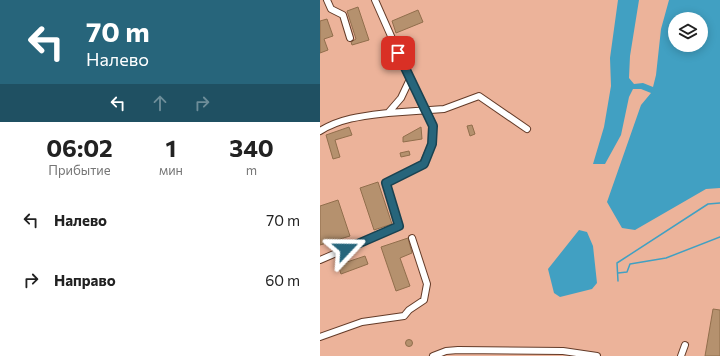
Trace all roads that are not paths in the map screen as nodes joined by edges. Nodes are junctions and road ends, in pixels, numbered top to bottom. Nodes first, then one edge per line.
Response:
1 (327, 0) edge
2 (375, 0) edge
3 (350, 38) dead end
4 (410, 79) junction
5 (426, 111) junction
6 (388, 113) junction
7 (527, 129) dead end
8 (320, 131) edge
9 (412, 238) dead end
10 (320, 260) edge
11 (320, 337) edge
12 (685, 345) dead end
13 (433, 356) edge
14 (597, 356) edge
15 (681, 356) edge

1 - 3 lane
2 - 4 lane
4 - 5 lane
4 - 6 lane
5 - 6 lane
5 - 7 lane
5 - 10 lane
6 - 8 lane
9 - 11 lane
12 - 15 lane
13 - 14 lane

